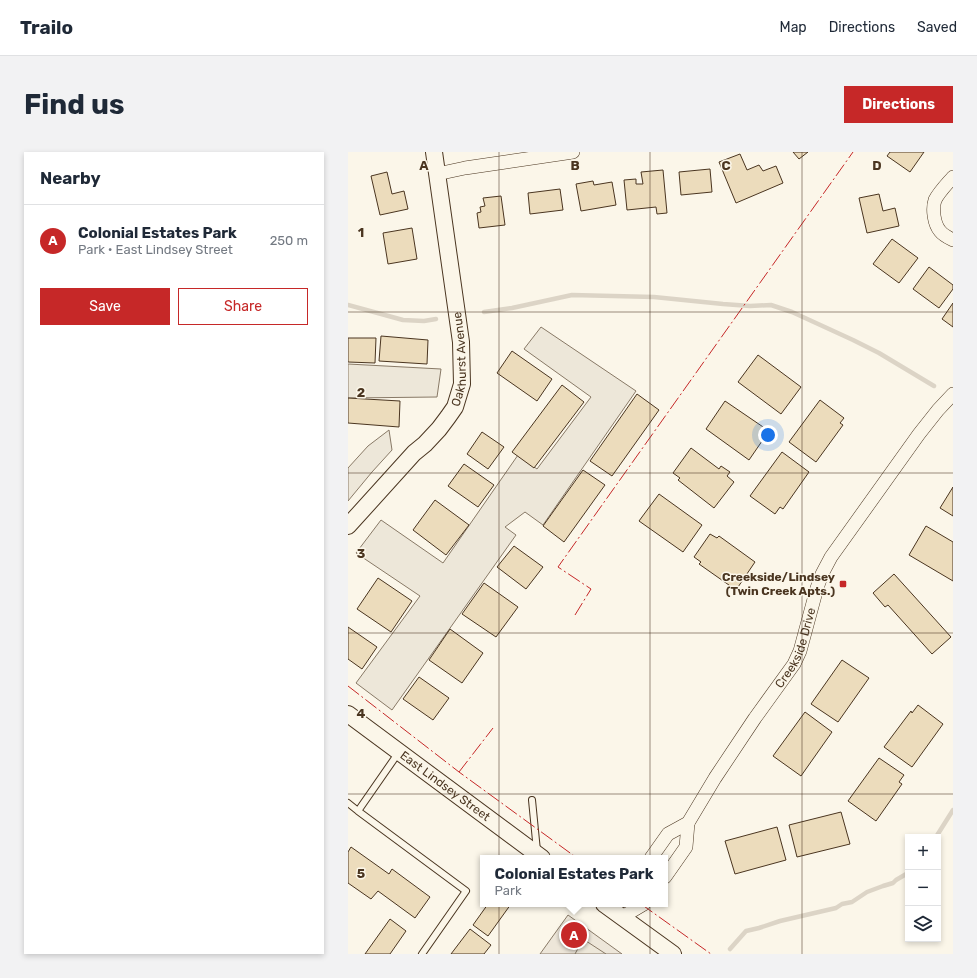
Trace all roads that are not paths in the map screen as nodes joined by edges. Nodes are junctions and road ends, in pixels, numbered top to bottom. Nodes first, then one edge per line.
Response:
1 (434, 152) edge
2 (572, 152) edge
3 (437, 174) junction
4 (953, 177) edge
5 (953, 240) edge
6 (953, 394) edge
7 (348, 526) edge
8 (348, 714) edge
9 (399, 752) junction
10 (532, 800) dead end
11 (348, 803) edge
12 (358, 810) junction
13 (688, 823) junction
14 (539, 855) edge
15 (540, 855) edge
16 (653, 855) edge
17 (668, 873) edge
18 (612, 907) edge
19 (635, 907) edge
20 (623, 911) edge
21 (422, 954) edge
22 (673, 954) edge

1 - 3 street, Oakhurst Avenue
2 - 3 street
3 - 7 street, Oakhurst Avenue
4 - 5 street
6 - 13 street, Creekside Drive
8 - 9 street, East Lindsey Street
9 - 12 lane
9 - 14 street, East Lindsey Street
10 - 15 lane
11 - 12 lane
12 - 21 lane
13 - 16 street
13 - 17 street, Creekside Drive
18 - 20 street
19 - 20 street
20 - 22 street

